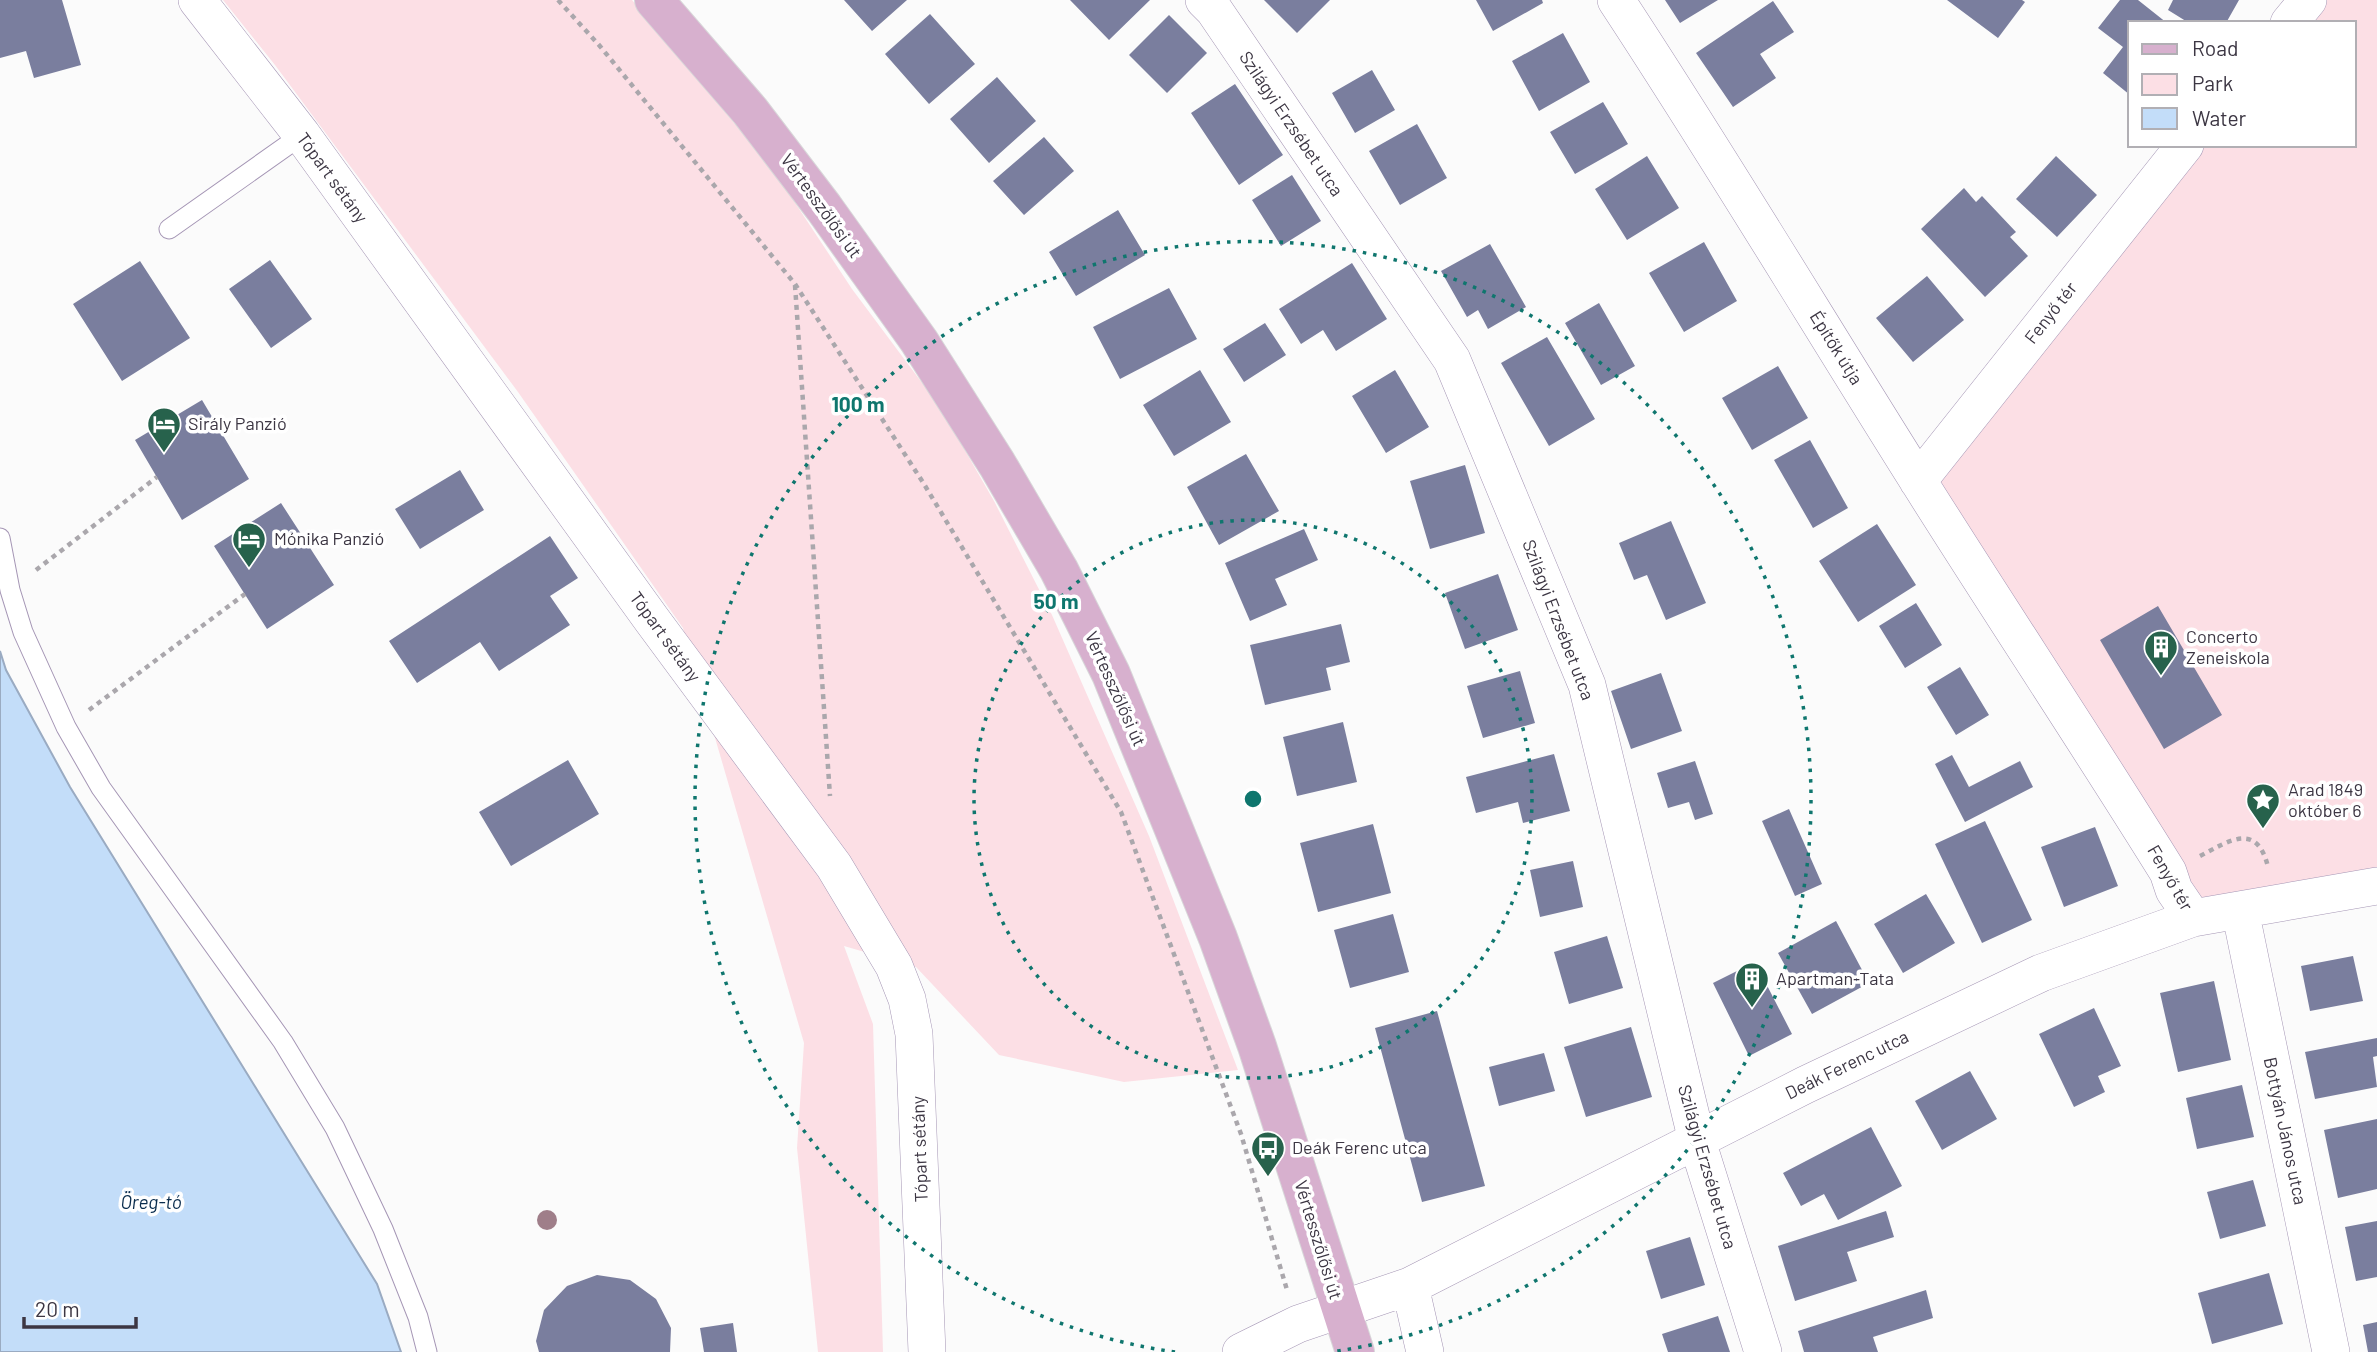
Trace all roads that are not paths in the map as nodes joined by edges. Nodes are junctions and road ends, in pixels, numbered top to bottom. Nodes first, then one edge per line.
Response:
1 (197, 0) edge
2 (654, 0) edge
3 (1204, 0) edge
4 (1616, 0) edge
5 (2308, 0) edge
6 (2291, 21) edge
7 (302, 135) junction
8 (2183, 147) edge
9 (169, 229) dead end
10 (1918, 481) junction
11 (0, 538) edge
12 (2057, 695) joint
13 (2377, 886) edge
14 (2240, 910) junction
15 (2193, 918) junction
16 (1697, 1141) junction
17 (1410, 1286) junction
18 (1340, 1309) junction
19 (427, 1352) edge
20 (927, 1352) edge
21 (1241, 1352) edge
22 (1354, 1352) edge
23 (1425, 1352) edge
24 (1763, 1352) edge
25 (2330, 1352) edge

1 - 7 street, Tópart sétány
2 - 18 main road, Vértesszőlősi út
3 - 16 street, Szilágyi Erzsébet utca
4 - 10 street, Építők útja
5 - 6 street
7 - 9 lane
7 - 20 street, Tópart sétány
8 - 10 street, Fenyő tér
10 - 12 street, Építők útja
11 - 19 lane
12 - 15 street, Fenyő tér
13 - 14 street, Deák Ferenc utca
14 - 15 street, Deák Ferenc utca
14 - 25 street, Bottyán János utca
15 - 16 street, Deák Ferenc utca
16 - 17 street, Deák Ferenc utca
16 - 24 street, Szilágyi Erzsébet utca
17 - 18 street, Deák Ferenc utca
17 - 23 street
18 - 21 street, Deák Ferenc utca
18 - 22 main road, Vértesszőlősi út

